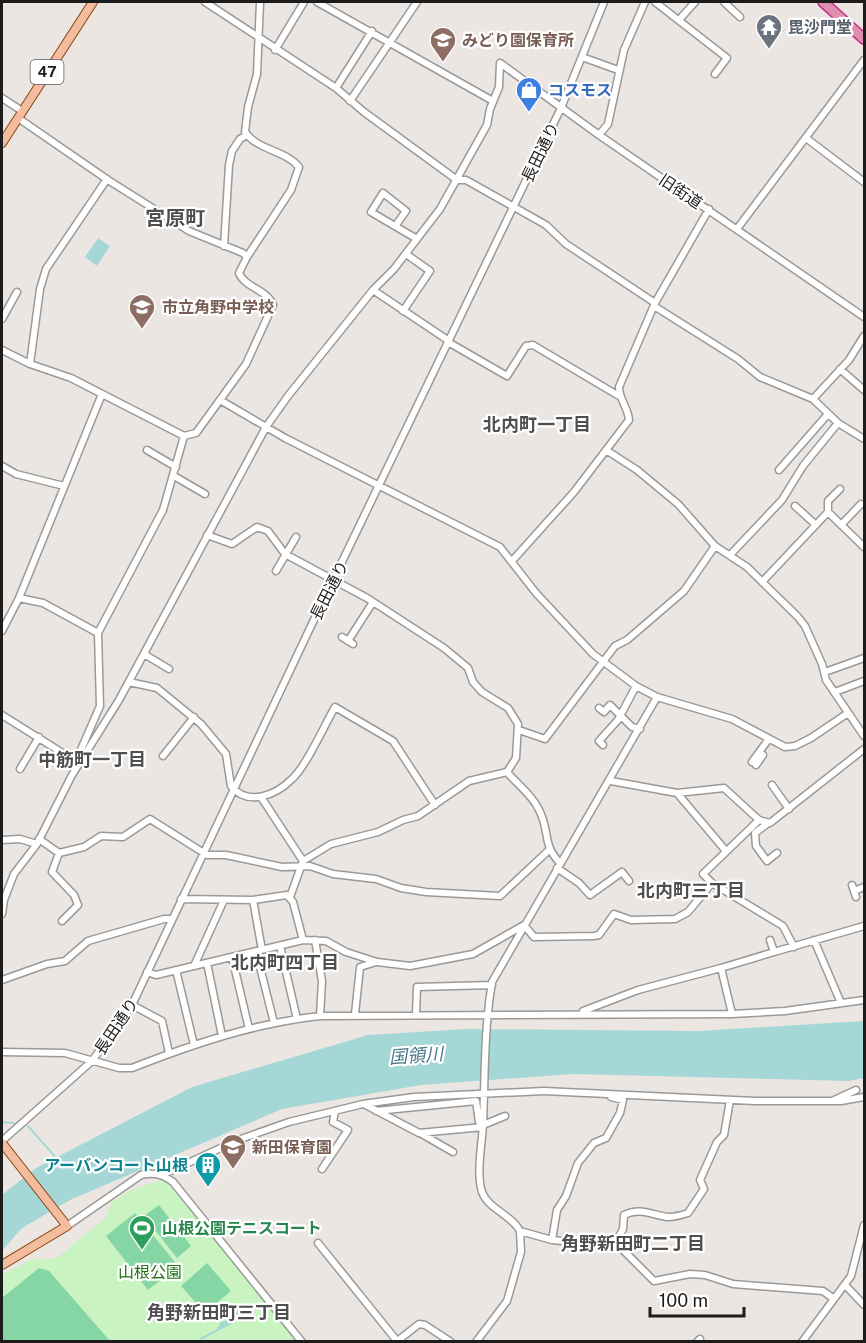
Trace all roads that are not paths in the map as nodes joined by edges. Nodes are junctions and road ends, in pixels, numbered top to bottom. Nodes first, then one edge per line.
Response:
1 (93, 2) edge
2 (205, 2) edge
3 (260, 2) edge
4 (304, 2) edge
5 (317, 2) edge
6 (417, 2) edge
7 (604, 2) edge
8 (645, 2) edge
9 (655, 2) edge
10 (695, 2) edge
11 (724, 2) edge
12 (823, 2) edge
13 (740, 17) dead end
14 (679, 20) junction
15 (372, 31) junction
16 (258, 39) junction
17 (864, 39) edge
18 (388, 41) junction
19 (275, 50) junction
20 (582, 57) junction
21 (864, 60) edge
22 (618, 70) junction
23 (715, 74) dead end
24 (336, 88) junction
25 (2, 98) edge
26 (350, 101) junction
27 (493, 101) junction
28 (561, 108) junction
29 (20, 115) junction
30 (247, 135) junction
31 (599, 135) junction
32 (806, 138) junction
33 (2, 143) edge
34 (106, 179) junction
35 (457, 180) junction
36 (864, 182) edge
37 (513, 207) junction
38 (709, 209) junction
39 (396, 225) junction
40 (736, 229) junction
41 (417, 239) junction
42 (224, 246) junction
43 (406, 254) junction
44 (246, 257) junction
45 (373, 290) junction
46 (17, 292) dead end
47 (655, 304) junction
48 (403, 311) junction
49 (864, 317) edge
50 (2, 319) edge
51 (864, 336) edge
52 (449, 342) junction
53 (2, 350) edge
54 (30, 364) junction
55 (840, 369) junction
56 (864, 390) edge
57 (102, 394) junction
58 (619, 396) junction
59 (813, 399) junction
60 (220, 400) junction
61 (828, 414) junction
62 (838, 423) junction
63 (266, 427) junction
64 (184, 436) junction
65 (864, 439) edge
66 (147, 450) dead end
67 (606, 450) junction
68 (2, 466) edge
69 (176, 467) junction
70 (779, 470) dead end
71 (174, 476) junction
72 (64, 486) junction
73 (379, 486) junction
74 (840, 489) dead end
75 (205, 494) dead end
76 (861, 504) dead end
77 (795, 506) dead end
78 (828, 512) junction
79 (816, 525) junction
80 (841, 525) junction
81 (207, 535) junction
82 (296, 537) dead end
83 (715, 546) junction
84 (864, 547) edge
85 (285, 554) junction
86 (730, 555) junction
87 (512, 561) junction
88 (276, 571) dead end
89 (334, 580) junction
90 (762, 582) junction
91 (19, 598) junction
92 (373, 602) junction
93 (2, 631) edge
94 (98, 633) junction
95 (347, 641) dead end
96 (144, 654) junction
97 (864, 658) edge
98 (603, 662) junction
99 (169, 669) dead end
100 (825, 672) junction
101 (864, 681) edge
102 (129, 682) junction
103 (636, 686) junction
104 (835, 692) junction
105 (657, 697) junction
106 (599, 708) dead end
107 (848, 713) junction
108 (2, 715) edge
109 (620, 716) junction
110 (194, 717) junction
111 (640, 729) junction
112 (519, 730) junction
113 (39, 736) junction
114 (864, 736) edge
115 (770, 741) junction
116 (603, 745) dead end
117 (864, 749) edge
118 (163, 756) dead end
119 (77, 762) junction
120 (754, 764) dead end
121 (20, 769) dead end
122 (507, 772) junction
123 (611, 781) junction
124 (772, 785) dead end
125 (234, 789) junction
126 (677, 793) junction
127 (261, 797) junction
128 (435, 805) junction
129 (789, 809) junction
130 (759, 820) junction
131 (766, 824) junction
132 (2, 840) edge
133 (38, 842) junction
134 (548, 850) junction
135 (726, 851) junction
136 (59, 853) junction
137 (202, 853) junction
138 (777, 853) dead end
139 (303, 863) junction
140 (558, 866) junction
141 (629, 881) dead end
142 (712, 883) junction
143 (864, 887) edge
144 (854, 891) dead end
145 (290, 897) junction
146 (181, 899) junction
147 (224, 900) junction
148 (253, 900) junction
149 (2, 914) edge
150 (172, 919) junction
151 (62, 921) dead end
152 (524, 925) junction
153 (864, 926) edge
154 (770, 939) dead end
155 (303, 940) junction
156 (315, 940) junction
157 (814, 940) junction
158 (280, 946) junction
159 (794, 947) junction
160 (259, 951) junction
161 (774, 952) junction
162 (232, 957) junction
163 (377, 962) junction
164 (207, 963) junction
165 (194, 966) junction
166 (721, 968) junction
167 (176, 970) junction
168 (147, 972) junction
169 (2, 980) edge
170 (492, 985) junction
171 (864, 1000) edge
172 (841, 1003) junction
173 (132, 1005) junction
174 (355, 1014) junction
175 (416, 1014) junction
176 (581, 1014) junction
177 (732, 1014) junction
178 (487, 1015) junction
179 (320, 1016) junction
180 (297, 1019) junction
181 (274, 1023) junction
182 (249, 1029) junction
183 (222, 1036) junction
184 (194, 1045) junction
185 (2, 1052) edge
186 (169, 1053) junction
187 (92, 1061) junction
188 (856, 1090) dead end
189 (484, 1091) junction
190 (606, 1094) junction
191 (864, 1097) edge
192 (730, 1100) junction
193 (832, 1101) junction
194 (363, 1104) junction
195 (335, 1111) junction
196 (376, 1111) junction
197 (505, 1116) dead end
198 (482, 1126) junction
199 (419, 1133) junction
200 (3, 1146) edge
201 (453, 1152) dead end
202 (322, 1169) dead end
203 (162, 1175) junction
204 (864, 1225) edge
205 (67, 1226) junction
206 (520, 1231) junction
207 (552, 1240) junction
208 (318, 1243) dead end
209 (614, 1246) junction
210 (2, 1265) edge
211 (846, 1286) junction
212 (834, 1299) junction
213 (864, 1305) edge
214 (302, 1341) edge
215 (397, 1341) edge
216 (450, 1341) edge
217 (476, 1341) edge
218 (802, 1341) edge

1 - 29 main road, 47
2 - 16 street
3 - 16 street
4 - 19 street
5 - 15 street
6 - 18 street
7 - 20 street, 長田通り
8 - 22 street
9 - 14 street
10 - 14 street
11 - 13 street
12 - 17 highway
14 - 23 street
15 - 18 street
15 - 24 street
16 - 19 street
16 - 30 street
18 - 26 street
18 - 27 street
19 - 24 street
20 - 22 street
20 - 28 street, 長田通り
21 - 32 street
22 - 31 street
24 - 26 street
25 - 29 street
26 - 35 street
27 - 28 street, 旧街道
27 - 35 street
28 - 31 street, 旧街道
28 - 37 street, 長田通り
29 - 33 main road, 47
29 - 34 street
30 - 42 street
30 - 44 street
31 - 38 street, 旧街道
32 - 36 street
32 - 40 street
34 - 42 street
34 - 54 street
35 - 37 street
35 - 41 street
37 - 47 street
37 - 52 street, 長田通り
38 - 40 street, 旧街道
38 - 47 street
39 - 39 street
39 - 41 street
40 - 49 street, 旧街道
41 - 43 street
42 - 44 street
43 - 45 street
43 - 48 street
44 - 60 street
45 - 48 street
45 - 63 street
46 - 50 street
47 - 58 street
47 - 59 street
48 - 52 street
51 - 55 street
52 - 58 street
52 - 73 street, 長田通り
53 - 54 street
54 - 57 street
55 - 56 street
55 - 59 street
57 - 64 street
57 - 72 street
58 - 67 street
59 - 61 street
60 - 63 street
60 - 64 street
61 - 62 street
61 - 70 street
62 - 65 street
62 - 86 street
63 - 73 street
63 - 81 street
64 - 69 street
66 - 69 street
67 - 83 street
67 - 87 street
68 - 72 street
69 - 71 street
71 - 75 street
71 - 94 street
72 - 91 street
73 - 87 street
73 - 89 street, 長田通り
74 - 78 street
76 - 80 street
77 - 79 street
78 - 79 street
78 - 80 street
79 - 90 street
80 - 84 street
81 - 85 street
81 - 96 street
82 - 85 street
83 - 86 street
83 - 98 street
85 - 88 street
85 - 89 street
86 - 90 street
87 - 98 street
89 - 92 street
89 - 125 street, 長田通り
90 - 100 street
91 - 93 street
91 - 94 street
92 - 95 street
92 - 112 street
94 - 119 street
96 - 99 street
96 - 102 street
97 - 100 street
98 - 103 street
98 - 112 street
100 - 104 street
101 - 104 street
102 - 110 street
102 - 119 street
103 - 105 street
103 - 109 street
104 - 107 street
105 - 111 street
105 - 115 street
106 - 109 street
107 - 114 street
107 - 115 street
108 - 113 street
109 - 111 street
109 - 116 street
110 - 118 street
110 - 125 street
111 - 123 street
112 - 122 street
113 - 119 street
113 - 121 street
115 - 120 street
117 - 129 street
119 - 133 street
122 - 128 street
122 - 134 street
123 - 126 street
123 - 140 street
124 - 129 street
125 - 127 street
125 - 137 street, 長田通り
126 - 130 street
126 - 135 street
127 - 128 street
127 - 139 street
128 - 139 street
129 - 131 street
130 - 131 street
130 - 135 street
131 - 138 street
132 - 133 street
133 - 136 street
133 - 149 street
134 - 139 street
134 - 140 street
135 - 142 street
136 - 137 street
136 - 151 street
137 - 139 street
137 - 146 street, 長田通り
139 - 145 street
140 - 141 street
140 - 152 street
142 - 152 street
142 - 159 street
143 - 144 street
145 - 148 street
145 - 155 street
146 - 147 street
146 - 150 street, 長田通り
147 - 148 street
147 - 165 street
148 - 160 street
150 - 168 street, 長田通り
150 - 169 street
152 - 163 street
152 - 170 street
153 - 157 street
154 - 161 street
155 - 156 street
155 - 158 street
156 - 163 street
156 - 179 street
157 - 159 street
157 - 172 street
158 - 160 street
158 - 180 street
159 - 161 street
160 - 162 street
160 - 181 street
161 - 166 street
162 - 164 street
162 - 182 street
163 - 174 street
164 - 165 street
164 - 183 street
165 - 167 street
166 - 176 street
166 - 177 street
167 - 168 street
167 - 184 street
168 - 173 street, 長田通り
170 - 175 street
170 - 178 street
171 - 172 street
172 - 177 street
173 - 186 street
173 - 187 street, 長田通り
174 - 175 street
174 - 179 street
175 - 178 street
176 - 177 street
176 - 178 street
178 - 189 street
179 - 180 street
180 - 181 street
181 - 182 street
182 - 183 street
183 - 184 street
184 - 186 street
185 - 187 street
186 - 187 street
187 - 200 street, 長田通り
188 - 193 street
189 - 190 street
189 - 194 street
189 - 198 street
190 - 192 street
190 - 207 street
191 - 193 street
192 - 193 street
192 - 209 street
194 - 195 street
194 - 196 street
195 - 202 street
195 - 203 street
196 - 198 street
196 - 199 street
197 - 198 street
198 - 199 street
198 - 206 street
199 - 201 street
200 - 205 main road
203 - 205 street
203 - 214 street
204 - 211 street
205 - 210 main road
206 - 207 street
206 - 217 street
207 - 209 street
208 - 215 street
209 - 212 street
211 - 212 street
211 - 213 street
212 - 218 street
215 - 216 street

